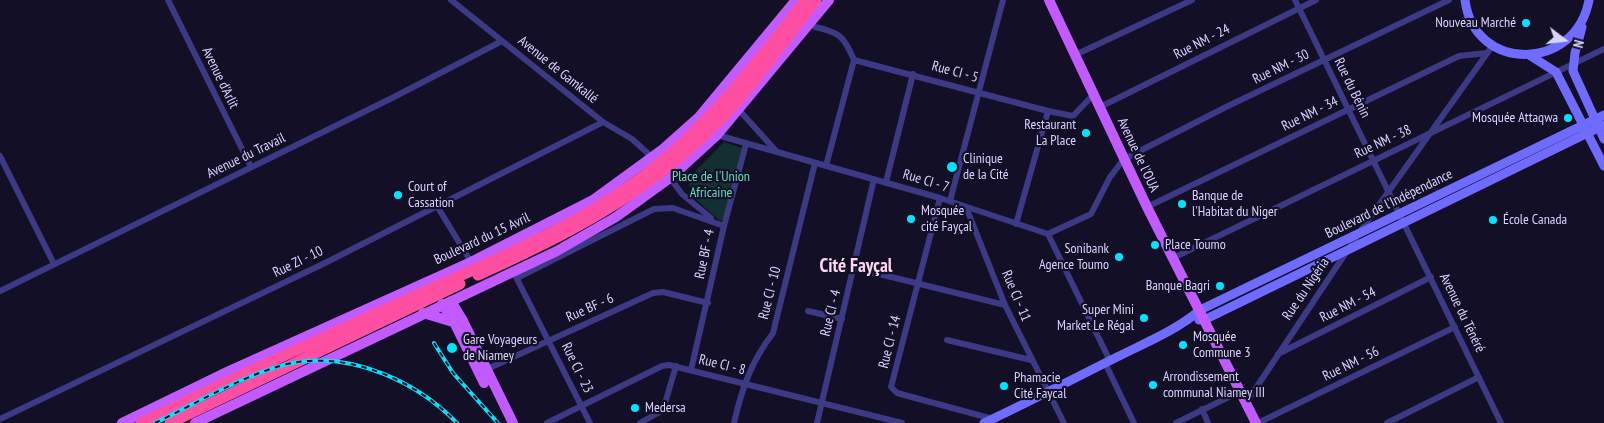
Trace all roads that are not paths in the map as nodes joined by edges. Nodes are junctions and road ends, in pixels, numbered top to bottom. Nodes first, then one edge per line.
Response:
1 (168, 0) edge
2 (451, 0) edge
3 (796, 0) edge
4 (806, 0) edge
5 (816, 0) edge
6 (829, 0) edge
7 (1003, 0) edge
8 (1049, 0) edge
9 (1192, 0) edge
10 (1295, 0) edge
11 (1316, 0) edge
12 (1449, 0) edge
13 (1465, 0) edge
14 (1589, 0) edge
15 (1299, 8) junction
16 (1585, 17) junction
17 (815, 27) dead end
18 (502, 41) junction
19 (1492, 45) junction
20 (1604, 49) edge
21 (1487, 53) junction
22 (1075, 55) junction
23 (1529, 55) junction
24 (854, 60) junction
25 (1325, 60) junction
26 (1573, 64) junction
27 (1556, 72) junction
28 (913, 74) junction
29 (980, 92) junction
30 (1094, 94) junction
31 (1100, 107) junction
32 (1349, 109) junction
33 (739, 110) junction
34 (1048, 111) junction
35 (1604, 115) edge
36 (603, 122) junction
37 (1599, 124) edge
38 (1586, 129) junction
39 (1431, 134) junction
40 (717, 135) junction
41 (1604, 139) edge
42 (746, 144) junction
43 (778, 153) junction
44 (0, 156) edge
45 (652, 158) junction
46 (1124, 159) junction
47 (1374, 160) junction
48 (815, 163) junction
49 (826, 166) junction
50 (1604, 166) edge
51 (251, 167) junction
52 (670, 178) junction
53 (874, 180) junction
54 (886, 182) junction
55 (1389, 192) junction
56 (940, 198) junction
57 (950, 201) junction
58 (437, 206) junction
59 (966, 207) junction
60 (1147, 207) junction
61 (1400, 214) junction
62 (1404, 223) junction
63 (1016, 224) junction
64 (724, 226) junction
65 (1359, 232) junction
66 (1048, 234) junction
67 (1348, 250) junction
68 (1173, 258) junction
69 (471, 262) junction
70 (54, 264) junction
71 (855, 268) junction
72 (515, 274) junction
73 (1431, 277) junction
74 (917, 285) junction
75 (0, 291) edge
76 (470, 292) junction
77 (446, 303) junction
78 (708, 303) junction
79 (1005, 305) junction
80 (808, 311) dead end
81 (423, 313) junction
82 (1202, 315) junction
83 (842, 320) junction
84 (458, 321) junction
85 (1455, 327) junction
86 (464, 332) junction
87 (550, 340) junction
88 (947, 340) dead end
89 (1276, 355) junction
90 (1031, 360) junction
91 (1107, 362) junction
92 (676, 366) junction
93 (486, 370) junction
94 (691, 370) junction
95 (1480, 377) junction
96 (744, 383) junction
97 (1241, 391) junction
98 (1050, 392) junction
99 (821, 403) junction
100 (1246, 403) junction
101 (582, 404) junction
102 (1202, 409) junction
103 (993, 418) junction
104 (0, 419) edge
105 (122, 423) edge
106 (141, 423) edge
107 (170, 423) edge
108 (195, 423) edge
109 (505, 423) edge
110 (513, 423) edge
111 (546, 423) edge
112 (590, 423) edge
113 (640, 423) edge
114 (734, 423) edge
115 (817, 423) edge
116 (902, 423) edge
117 (984, 423) edge
118 (1064, 423) edge
119 (1134, 423) edge
120 (1176, 423) edge
121 (1208, 423) edge
122 (1257, 423) edge
123 (1387, 423) edge
124 (1501, 423) edge

1 - 51 street, Avenue d'Arlit
2 - 18 street, Avenue de Gamkallé
3 - 45 main road, Boulevard du 15 Avril
4 - 106 highway, Boulevard du 15 Avril
5 - 107 highway
6 - 33 main road
7 - 29 street
8 - 22 main road, Avenue de l'OUA
9 - 22 street
10 - 15 street, Rue du Bénin
11 - 15 street, Rue NM - 24
12 - 25 street, Rue NM - 30
13 - 19 main road
14 - 16 main road
15 - 25 street, Rue du Bénin
15 - 31 street, Rue NM - 24
16 - 23 main road
16 - 26 main road
17 - 24 street
18 - 36 street, Avenue de Gamkallé
18 - 51 street, Avenue du Travail
19 - 21 street, Rue du Nigéria
19 - 23 main road
20 - 26 street, Rue NM - 38
21 - 32 street, Rue NM - 34
21 - 39 street, Rue du Nigéria
22 - 30 main road, Avenue de l'OUA
23 - 27 main road
24 - 28 street, Rue CI - 5
24 - 49 street
25 - 32 street, Rue du Bénin
25 - 46 street, Rue NM - 30
26 - 27 street, Rue NM - 38
26 - 37 main road
27 - 38 main road
27 - 39 street, Rue NM - 38
28 - 29 street, Rue CI - 5
28 - 54 street
29 - 34 street, Rue CI - 5
29 - 57 street
30 - 31 main road, Avenue de l'OUA
30 - 34 street, Rue CI - 5
31 - 46 main road, Avenue de l'OUA
32 - 47 street, Rue du Bénin
32 - 60 street, Rue NM - 34
33 - 40 main road
33 - 43 street
34 - 63 street
35 - 37 main road, Boulevard de l'Indépendance
36 - 45 street, Avenue de Gamkallé
36 - 58 street, Rue ZI - 10
37 - 38 main road, Boulevard de l'Indépendance
37 - 41 main road
38 - 50 main road
38 - 61 main road, Boulevard de l'Indépendance
38 - 62 main road, Boulevard de l'Indépendance
39 - 47 street, Rue NM - 38
39 - 55 street, Rue du Nigéria
40 - 42 street, Rue CI - 7
40 - 52 main road
42 - 43 street, Rue CI - 7
42 - 64 street, Rue BF - 4
43 - 48 street, Rue CI - 7
44 - 70 street
45 - 69 main road, Boulevard du 15 Avril
46 - 60 main road, Avenue de l'OUA
46 - 66 street
47 - 55 street, Rue du Bénin
47 - 68 street, Rue NM - 38
48 - 49 street, Rue CI - 7
48 - 96 street, Rue CI - 10
49 - 53 street, Rue CI - 7
51 - 70 street, Avenue du Travail
52 - 64 street
52 - 72 main road
53 - 54 street, Rue CI - 7
53 - 71 street, Rue CI - 4
54 - 56 street, Rue CI - 7
55 - 61 street, Rue du Bénin
55 - 65 street, Rue du Nigéria
56 - 57 street, Rue CI - 7
56 - 74 street, Rue CI - 14
57 - 59 street, Rue CI - 7
58 - 69 street
58 - 104 street, Rue ZI - 10
59 - 63 street, Rue CI - 7
59 - 79 street, Rue CI - 11
60 - 68 main road, Avenue de l'OUA
61 - 62 street, Avenue du Ténéré
61 - 65 main road, Boulevard de l'Indépendance
62 - 67 main road, Boulevard de l'Indépendance
62 - 73 street, Avenue du Ténéré
63 - 66 street, Rue CI - 7
64 - 72 street
64 - 78 street, Rue BF - 4
65 - 67 street, Rue du Nigéria
65 - 82 main road, Boulevard de l'Indépendance
66 - 91 street
67 - 82 main road, Boulevard de l'Indépendance
67 - 89 street, Rue du Nigéria
68 - 82 main road, Avenue de l'OUA
69 - 105 main road, Boulevard du 15 Avril
70 - 75 street, Avenue du Travail
71 - 74 street
71 - 83 street, Rue CI - 4
72 - 76 main road
72 - 87 street, Rue CI - 23
73 - 85 street, Avenue du Ténéré
73 - 89 street, Rue NM - 54
74 - 79 street
74 - 103 street, Rue CI - 14
76 - 77 main road
76 - 84 main road
77 - 81 main road
77 - 84 main road
78 - 87 street, Rue BF - 6
78 - 94 street, Rue BF - 4
79 - 90 street, Rue CI - 11
80 - 83 street
81 - 84 main road
81 - 108 main road
82 - 91 main road, Boulevard de l'Indépendance
82 - 97 main road, Avenue de l'OUA
83 - 99 street, Rue CI - 4
84 - 86 main road
85 - 95 street, Avenue du Ténéré
85 - 122 street, Rue NM - 56
86 - 93 main road
86 - 109 main road
87 - 93 street, Rue BF - 6
87 - 101 street, Rue CI - 23
88 - 90 street
89 - 100 street, Rue du Nigéria
90 - 98 street, Rue CI - 11
91 - 98 main road, Boulevard de l'Indépendance
91 - 119 street
92 - 94 street, Rue CI - 8
92 - 101 street, Rue CI - 8
92 - 113 street
93 - 110 main road
94 - 96 street, Rue CI - 8
95 - 123 street
95 - 124 street, Avenue du Ténéré
96 - 99 street, Rue CI - 8
96 - 114 street, Rue CI - 10
97 - 100 main road, Avenue de l'OUA
97 - 102 street
98 - 103 main road, Boulevard de l'Indépendance
98 - 118 street, Rue CI - 11
99 - 115 street, Rue CI - 4
99 - 116 street, Rue CI - 8
100 - 122 main road, Avenue de l'OUA
101 - 111 street, Rue CI - 8
101 - 112 street, Rue CI - 23
102 - 120 street
102 - 121 street
103 - 117 main road, Boulevard de l'Indépendance

